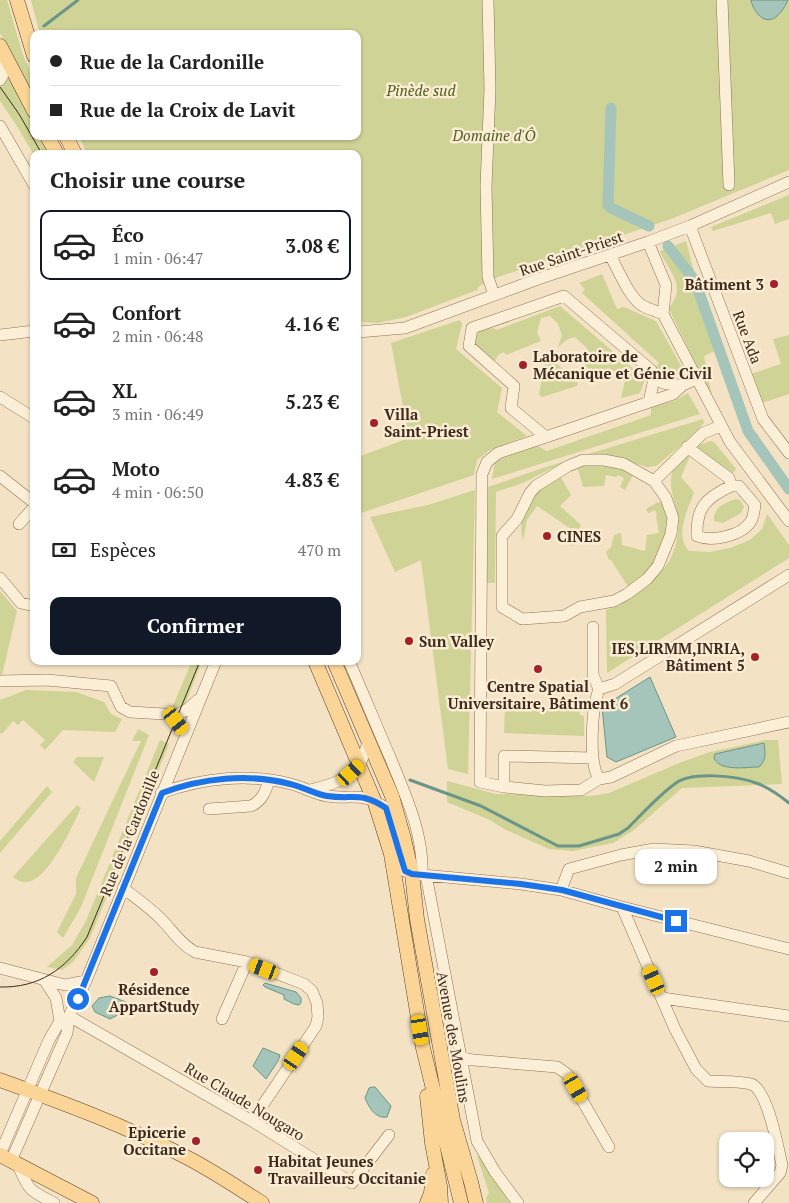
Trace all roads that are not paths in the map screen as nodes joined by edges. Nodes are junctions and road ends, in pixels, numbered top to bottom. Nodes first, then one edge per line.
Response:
1 (18, 0) edge
2 (488, 0) edge
3 (722, 0) edge
4 (30, 42) edge
5 (0, 46) edge
6 (0, 60) edge
7 (0, 80) edge
8 (30, 103) edge
9 (0, 126) edge
10 (30, 178) edge
11 (789, 182) edge
12 (728, 185) dead end
13 (690, 226) junction
14 (648, 242) junction
15 (610, 255) junction
16 (494, 295) junction
17 (662, 314) junction
18 (30, 331) edge
19 (361, 332) edge
20 (0, 335) edge
21 (696, 378) junction
22 (654, 379) junction
23 (683, 385) junction
24 (0, 396) edge
25 (649, 402) junction
26 (30, 415) edge
27 (721, 426) junction
28 (546, 437) junction
29 (687, 447) junction
30 (789, 453) edge
31 (749, 468) junction
32 (0, 476) edge
33 (654, 481) junction
34 (735, 486) junction
35 (30, 500) edge
36 (30, 512) edge
37 (789, 521) edge
38 (19, 524) dead end
39 (789, 575) edge
40 (0, 578) edge
41 (30, 605) edge
42 (593, 627) dead end
43 (214, 665) edge
44 (316, 665) edge
45 (336, 665) edge
46 (351, 665) edge
47 (0, 681) edge
48 (599, 688) junction
49 (201, 697) junction
50 (173, 716) junction
51 (789, 722) edge
52 (186, 732) junction
53 (368, 742) junction
54 (593, 758) junction
55 (359, 766) junction
56 (599, 779) junction
57 (269, 780) junction
58 (504, 788) junction
59 (310, 790) junction
60 (162, 793) junction
61 (374, 800) junction
62 (209, 809) dead end
63 (789, 873) edge
64 (420, 875) junction
65 (123, 888) junction
66 (562, 890) junction
67 (398, 898) junction
68 (622, 907) junction
69 (789, 949) edge
70 (246, 962) junction
71 (0, 968) edge
72 (46, 981) junction
73 (86, 981) junction
74 (662, 998) junction
75 (789, 1016) edge
76 (65, 1019) junction
77 (222, 1019) dead end
78 (423, 1048) junction
79 (460, 1057) junction
80 (0, 1080) edge
81 (34, 1093) junction
82 (252, 1121) junction
83 (389, 1135) dead end
84 (432, 1143) junction
85 (609, 1147) dead end
86 (7, 1159) edge
87 (471, 1182) junction
88 (54, 1203) edge
89 (92, 1203) edge
90 (262, 1203) edge
91 (427, 1203) edge
92 (441, 1203) edge
93 (462, 1203) edge
94 (476, 1203) edge
95 (480, 1203) edge
96 (518, 1203) edge
97 (754, 1203) edge

1 - 4 main road
2 - 16 street
3 - 12 street
5 - 8 main road
6 - 7 street
9 - 10 street
11 - 13 street, Rue Saint-Priest
13 - 14 street, Rue Saint-Priest
13 - 30 street, Rue Ada
14 - 15 street, Rue Saint-Priest
14 - 17 street
15 - 16 street, Rue Saint-Priest
15 - 17 street
16 - 19 street, Rue Saint-Priest
17 - 21 street
18 - 20 street
21 - 23 street
21 - 27 street
22 - 23 street
22 - 25 street
22 - 28 street
23 - 25 street
24 - 26 street
25 - 28 street
27 - 29 street
27 - 31 street
28 - 58 street
29 - 33 street
29 - 34 street
31 - 34 street
31 - 37 street
32 - 35 street
33 - 33 street
34 - 34 street
36 - 38 street
39 - 48 street
40 - 41 street
42 - 48 street
43 - 49 street, Rue de la Cardonille
44 - 55 main road, Avenue des Moulins
45 - 53 main road, Avenue des Moulins
46 - 64 street, Avenue des Moulins
47 - 50 street
48 - 54 street
49 - 50 street
49 - 52 street, Rue de la Cardonille
50 - 52 street
51 - 56 street
52 - 60 street, Rue de la Cardonille
53 - 55 street
53 - 64 main road, Avenue des Moulins
54 - 56 street
54 - 58 street
55 - 59 street
55 - 61 main road, Avenue des Moulins
56 - 58 street
57 - 59 street
57 - 60 street
57 - 62 street
59 - 61 street
60 - 65 street, Rue de la Cardonille
61 - 64 street, Avenue des Moulins
61 - 67 main road, Avenue des Moulins
63 - 66 street
64 - 66 street
64 - 67 street
64 - 79 street
64 - 87 main road, Avenue des Moulins
65 - 70 street
65 - 73 street, Rue de la Cardonille
66 - 68 street
67 - 78 main road, Avenue des Moulins
68 - 69 street
68 - 74 street
70 - 77 street
70 - 82 street
71 - 72 street
72 - 73 street
72 - 76 street
73 - 76 street, Rue de la Cardonille
74 - 75 street
74 - 97 street
76 - 81 street, Rue de la Cardonille
76 - 82 street, Rue Claude Nougaro
78 - 84 main road, Avenue des Moulins
78 - 93 main road, Avenue des Moulins
79 - 85 street
79 - 96 street
80 - 81 main road
81 - 86 street, Rue de la Cardonille
81 - 90 main road
82 - 83 street, Rue Claude Nougaro
84 - 91 main road
84 - 92 main road, Avenue des Moulins
86 - 88 street
86 - 89 main road
87 - 94 main road, Avenue des Moulins
87 - 95 main road

